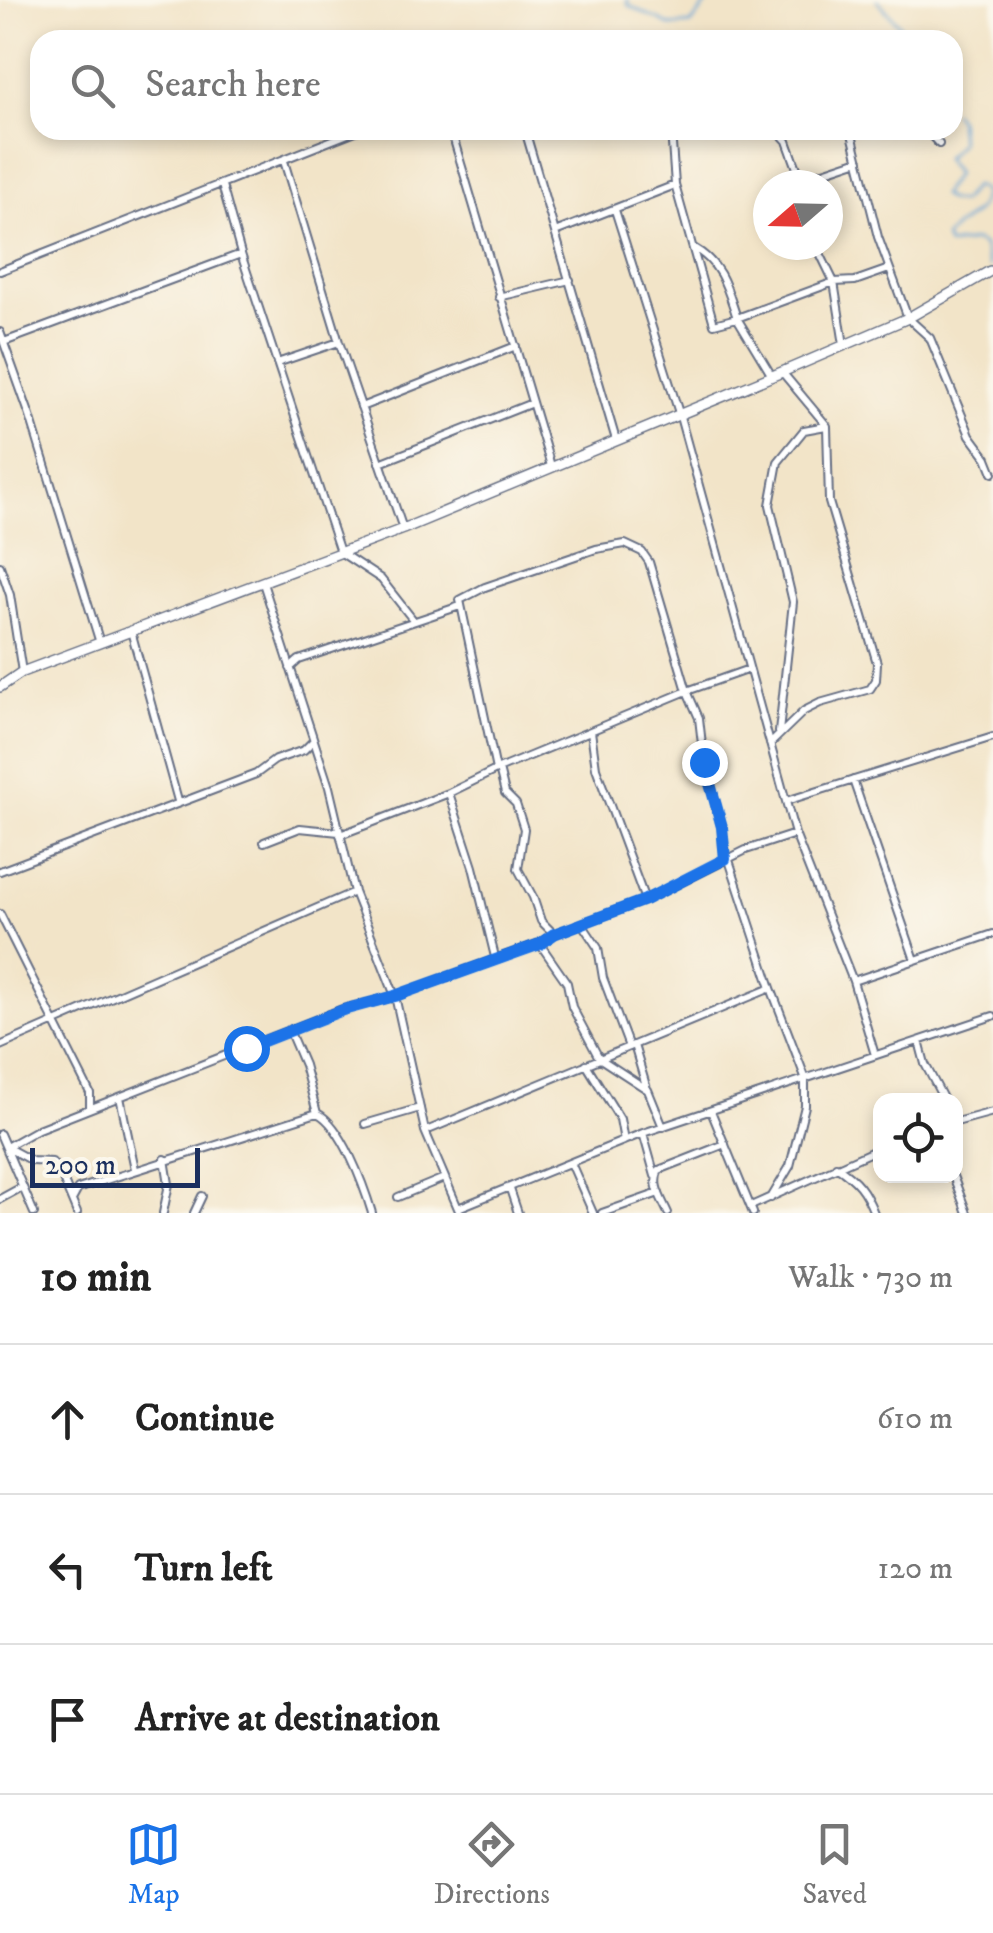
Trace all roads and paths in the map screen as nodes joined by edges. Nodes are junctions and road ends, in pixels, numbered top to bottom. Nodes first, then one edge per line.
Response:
1 (334, 140) edge
2 (455, 140) edge
3 (528, 140) edge
4 (672, 140) edge
5 (786, 140) edge
6 (854, 140) edge
7 (935, 140) edge
8 (939, 144) dead end
9 (859, 160) junction
10 (284, 161) junction
11 (798, 170) edge
12 (833, 170) edge
13 (222, 185) junction
14 (675, 185) junction
15 (614, 210) junction
16 (555, 232) junction
17 (694, 248) junction
18 (241, 254) junction
19 (823, 260) edge
20 (889, 269) junction
21 (991, 270) edge
22 (0, 271) edge
23 (570, 280) junction
24 (834, 282) junction
25 (499, 297) junction
26 (737, 318) junction
27 (908, 318) junction
28 (0, 332) edge
29 (4, 342) junction
30 (338, 342) junction
31 (516, 346) junction
32 (844, 346) junction
33 (278, 363) junction
34 (777, 374) junction
35 (532, 403) junction
36 (361, 407) junction
37 (680, 413) junction
38 (827, 426) junction
39 (616, 440) junction
40 (380, 463) junction
41 (551, 466) junction
42 (993, 473) edge
43 (404, 529) junction
44 (340, 552) junction
45 (0, 566) edge
46 (263, 583) junction
47 (10, 595) junction
48 (0, 600) edge
49 (460, 606) junction
50 (414, 622) junction
51 (132, 631) junction
52 (100, 643) junction
53 (290, 668) junction
54 (749, 669) junction
55 (22, 672) junction
56 (0, 686) edge
57 (687, 691) junction
58 (591, 731) junction
59 (779, 732) junction
60 (992, 739) edge
61 (312, 741) junction
62 (769, 745) junction
63 (497, 770) junction
64 (852, 780) junction
65 (449, 793) junction
66 (178, 801) junction
67 (786, 801) junction
68 (340, 833) junction
69 (794, 834) junction
70 (264, 842) dead end
71 (726, 858) junction
72 (0, 871) edge
73 (354, 892) junction
74 (645, 900) junction
75 (0, 914) edge
76 (582, 924) junction
77 (554, 934) junction
78 (993, 934) edge
79 (540, 944) junction
80 (496, 958) junction
81 (915, 960) junction
82 (853, 981) junction
83 (771, 988) junction
84 (395, 996) junction
85 (993, 1016) edge
86 (55, 1020) junction
87 (289, 1030) junction
88 (920, 1041) junction
89 (0, 1046) edge
90 (631, 1046) junction
91 (874, 1054) junction
92 (599, 1058) junction
93 (586, 1064) junction
94 (805, 1077) junction
95 (648, 1090) junction
96 (942, 1093) edge
97 (120, 1096) junction
98 (90, 1108) junction
99 (420, 1108) junction
100 (712, 1111) junction
101 (993, 1112) edge
102 (316, 1114) junction
103 (963, 1120) edge
104 (366, 1124) dead end
105 (663, 1126) junction
106 (426, 1132) junction
107 (643, 1133) junction
108 (0, 1134) edge
109 (624, 1141) junction
110 (724, 1144) junction
111 (6, 1148) junction
112 (873, 1151) edge
113 (165, 1159) junction
114 (571, 1163) junction
115 (836, 1166) junction
116 (135, 1169) junction
117 (444, 1178) junction
118 (655, 1178) junction
119 (955, 1183) edge
120 (22, 1187) junction
121 (510, 1189) junction
122 (659, 1193) junction
123 (202, 1196) dead end
124 (398, 1196) dead end
125 (771, 1198) junction
126 (0, 1199) edge
127 (72, 1200) junction
128 (459, 1210) edge
129 (752, 1210) edge
130 (34, 1213) edge
131 (77, 1213) edge
132 (162, 1213) edge
133 (194, 1213) edge
134 (372, 1213) edge
135 (518, 1213) edge
136 (593, 1213) edge
137 (602, 1213) edge
138 (668, 1213) edge
139 (874, 1213) edge
140 (967, 1213) edge

1 - 10 street
2 - 25 street
3 - 16 street
4 - 14 street
5 - 11 street
6 - 9 street
7 - 8 street
9 - 12 street
9 - 20 street
10 - 13 street
10 - 30 street
13 - 18 street
13 - 22 street
14 - 15 street
14 - 17 street
15 - 16 street
15 - 37 street
16 - 23 street
17 - 26 street
17 - 26 street
18 - 29 street
18 - 33 street
19 - 24 street
20 - 24 street
20 - 27 street
21 - 27 street
23 - 25 street
23 - 39 street
24 - 26 street
24 - 32 street
25 - 31 street
26 - 34 street
27 - 32 street
27 - 42 street
28 - 29 street
29 - 52 street
30 - 33 street
30 - 36 street
31 - 35 street
31 - 36 street
32 - 34 street
33 - 44 street
34 - 37 street
34 - 38 street
35 - 40 street
35 - 41 street
36 - 40 street
37 - 39 street
37 - 54 street
38 - 59 street
38 - 59 street
39 - 41 street
40 - 43 street
41 - 43 street
43 - 44 street
44 - 46 street
44 - 50 street
45 - 47 street
46 - 51 street
46 - 53 street
47 - 48 street
47 - 55 street
49 - 50 street
49 - 57 street
49 - 63 street
50 - 53 street
51 - 52 street
51 - 66 street
52 - 55 street
53 - 61 street
54 - 57 street
54 - 62 street
55 - 56 street
57 - 58 street
57 - 71 street
58 - 63 street
58 - 74 street
59 - 62 street
60 - 64 street
61 - 66 street
61 - 68 street
62 - 67 street
63 - 65 street
63 - 77 street
64 - 67 street
64 - 81 street
65 - 68 street
65 - 80 street
66 - 72 street
67 - 69 street
68 - 70 street
68 - 73 street
69 - 71 street
69 - 82 street
71 - 74 street
71 - 83 street
73 - 84 street
73 - 86 street
74 - 76 street
75 - 86 street
76 - 77 street
76 - 90 street
77 - 79 street
78 - 81 street
79 - 80 street
79 - 92 street
80 - 84 street
81 - 82 street
82 - 91 street
83 - 90 street
83 - 94 street
84 - 87 street
84 - 99 street
85 - 88 street
86 - 89 street
86 - 98 street
87 - 97 street
87 - 102 street
88 - 91 street
88 - 96 street
90 - 92 street
90 - 95 street
91 - 94 street
92 - 93 street
92 - 95 street
93 - 106 street
93 - 109 street
94 - 100 street
94 - 125 street
95 - 105 street
97 - 98 street
97 - 116 street
98 - 111 street
99 - 104 street
99 - 106 street
100 - 105 street
100 - 110 street
101 - 103 street
102 - 113 street
102 - 134 street
105 - 107 street
106 - 117 street
107 - 109 street
107 - 118 street
108 - 111 street
109 - 114 street
110 - 118 street
110 - 129 street
111 - 120 street
111 - 127 street
112 - 115 street
113 - 116 street
113 - 132 street
114 - 121 street
114 - 136 street
115 - 125 street
115 - 139 street
116 - 127 street
117 - 124 street
117 - 128 street
118 - 122 street
119 - 140 street
120 - 126 street
120 - 130 street
121 - 128 street
121 - 135 street
122 - 137 street
122 - 138 street
123 - 133 street
125 - 129 street
127 - 131 street

